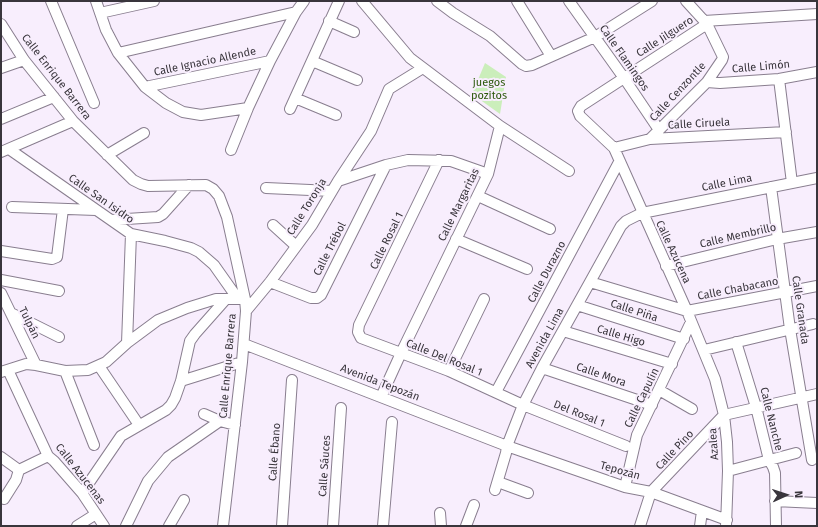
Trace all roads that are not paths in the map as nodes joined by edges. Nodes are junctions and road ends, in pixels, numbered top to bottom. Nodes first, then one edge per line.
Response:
1 (51, 1) edge
2 (96, 1) edge
3 (154, 1) edge
4 (304, 1) edge
5 (339, 1) edge
6 (362, 1) edge
7 (437, 1) edge
8 (517, 1) edge
9 (569, 1) edge
10 (652, 1) edge
11 (686, 1) edge
12 (296, 12) junction
13 (100, 13) junction
14 (817, 14) edge
15 (329, 21) junction
16 (705, 23) junction
17 (1, 25) edge
18 (354, 32) dead end
19 (595, 37) junction
20 (118, 53) junction
21 (551, 56) junction
22 (24, 60) junction
23 (312, 60) junction
24 (270, 61) junction
25 (1, 68) edge
26 (423, 68) junction
27 (817, 72) edge
28 (624, 78) junction
29 (779, 79) junction
30 (357, 80) dead end
31 (707, 82) junction
32 (145, 87) junction
33 (54, 97) junction
34 (296, 98) junction
35 (94, 103) dead end
36 (248, 108) junction
37 (290, 109) dead end
38 (578, 111) joint
39 (336, 115) dead end
40 (1, 119) edge
41 (73, 121) junction
42 (500, 126) junction
43 (659, 130) junction
44 (786, 132) junction
45 (144, 133) dead end
46 (650, 139) junction
47 (614, 148) junction
48 (5, 150) edge
49 (231, 150) dead end
50 (107, 155) junction
51 (439, 160) junction
52 (619, 162) junction
53 (386, 165) junction
54 (568, 171) dead end
55 (488, 174) junction
56 (817, 178) edge
57 (338, 181) junction
58 (792, 183) junction
59 (188, 185) junction
60 (771, 187) junction
61 (266, 188) dead end
62 (332, 191) junction
63 (478, 196) junction
64 (12, 207) dead end
65 (63, 209) junction
66 (96, 210) junction
67 (642, 212) junction
68 (111, 220) junction
69 (273, 225) dead end
70 (550, 228) dead end
71 (817, 232) edge
72 (131, 234) junction
73 (456, 239) junction
74 (778, 239) junction
75 (296, 246) junction
76 (1, 251) edge
77 (666, 266) junction
78 (528, 269) dead end
79 (1, 280) edge
80 (270, 282) junction
81 (590, 282) junction
82 (817, 286) edge
83 (60, 291) dead end
84 (785, 292) junction
85 (1, 293) edge
86 (226, 299) junction
87 (242, 299) junction
88 (484, 299) dead end
89 (577, 305) junction
90 (246, 311) junction
91 (687, 311) junction
92 (11, 313) junction
93 (691, 322) junction
94 (813, 324) dead end
95 (790, 329) junction
96 (563, 331) junction
97 (358, 332) joint
98 (59, 337) dead end
99 (684, 339) junction
100 (736, 342) junction
101 (127, 343) junction
102 (244, 344) junction
103 (704, 350) junction
104 (401, 353) junction
105 (242, 362) junction
106 (672, 364) junction
107 (36, 365) junction
108 (99, 366) junction
109 (542, 368) junction
110 (4, 371) edge
111 (65, 371) junction
112 (449, 371) junction
113 (292, 380) dead end
114 (181, 381) junction
115 (659, 390) junction
116 (496, 392) junction
117 (817, 394) edge
118 (381, 396) junction
119 (801, 398) junction
120 (523, 405) junction
121 (652, 405) junction
122 (756, 407) junction
123 (341, 408) dead end
124 (692, 409) dead end
125 (204, 414) dead end
126 (724, 415) junction
127 (220, 421) junction
128 (392, 422) dead end
129 (139, 425) junction
130 (235, 425) junction
131 (94, 445) dead end
132 (507, 446) junction
133 (626, 446) dead end
134 (796, 453) dead end
135 (48, 456) junction
136 (1, 457) edge
137 (769, 460) junction
138 (812, 460) dead end
139 (19, 470) junction
140 (728, 471) junction
141 (625, 487) junction
142 (651, 492) junction
143 (82, 493) junction
144 (528, 493) dead end
145 (4, 499) dead end
146 (184, 500) dead end
147 (775, 501) junction
148 (817, 503) edge
149 (474, 505) dead end
150 (702, 511) junction
151 (440, 513) dead end
152 (96, 514) junction
153 (727, 523) edge
154 (77, 526) edge
155 (104, 526) edge
156 (126, 526) edge
157 (169, 526) edge
158 (223, 526) edge
159 (282, 526) edge
160 (333, 526) edge
161 (383, 526) edge
162 (441, 526) edge
163 (466, 526) edge
164 (640, 526) edge
165 (700, 526) edge
166 (776, 526) edge

1 - 35 street
2 - 13 street
3 - 13 street
4 - 12 street
5 - 15 street
6 - 26 street
7 - 21 street
8 - 21 street
9 - 19 street, Calle Flamingos
10 - 19 street
11 - 16 street, Calle Cenzontle
12 - 20 street
12 - 24 street
13 - 20 street
14 - 16 street, Calle Jilguero
15 - 18 street
15 - 23 street
16 - 28 street, Calle Jilguero
16 - 31 street, Calle Cenzontle
17 - 22 street, Calle Enrique Barrera
19 - 21 street
19 - 28 street, Calle Flamingos
20 - 32 street
22 - 25 street
22 - 33 street, Calle Enrique Barrera
23 - 30 street
23 - 34 street
24 - 32 street, Calle Ignacio Allende
24 - 36 street
26 - 42 street
26 - 57 street
27 - 29 street, Calle Limón
28 - 38 street, Calle Jilguero
28 - 43 street, Calle Flamingos
29 - 31 street, Calle Limón
29 - 44 street
31 - 43 street, Calle Cenzontle
32 - 36 street
33 - 40 street
33 - 41 street, Calle Enrique Barrera
34 - 37 street
34 - 39 street
36 - 49 street
38 - 47 street, Calle Azucena
41 - 48 street
41 - 50 street, Calle Enrique Barrera
42 - 54 street
42 - 55 street, Calle Margaritas
43 - 46 street, Calle Cenzontle
44 - 46 street, Calle Ciruela
44 - 58 street
45 - 50 street
46 - 47 street, Calle Ciruela
47 - 52 street, Calle Azucena
48 - 66 street, Calle San Isidro
50 - 59 street, Calle Enrique Barrera
51 - 53 street, Calle Toronja
51 - 55 street, Calle Toronja
51 - 97 street, Calle Rosal 1
52 - 67 street, Calle Azucena
52 - 116 street, Calle Durazno
53 - 57 street, Calle Toronja
53 - 80 street, Calle Trébol
55 - 63 street, Calle Margaritas
56 - 58 street, Calle Lima
57 - 62 street, Calle Toronja
58 - 60 street, Calle Lima
59 - 68 street
59 - 87 street, Calle Enrique Barrera
60 - 67 street, Calle Lima
60 - 74 street, Calle Granada
61 - 62 street
62 - 75 street, Calle Toronja
63 - 70 street
63 - 73 street, Calle Margaritas
64 - 65 street
65 - 66 street
65 - 76 street
66 - 68 street, Calle San Isidro
67 - 77 street, Calle Azucena
67 - 81 street, Avenida Lima
68 - 72 street, Calle San Isidro
69 - 75 street
71 - 74 street, Calle Membrillo
72 - 87 street, Calle San Isidro
72 - 101 street
73 - 78 street
73 - 104 street, Calle Margaritas
74 - 77 street, Calle Membrillo
74 - 84 street, Calle Granada
75 - 80 street, Calle Toronja
77 - 91 street, Calle Azucena
79 - 83 street
80 - 90 street, Calle Toronja
81 - 89 street, Avenida Lima
81 - 91 street
82 - 84 street, Calle Chabacano
84 - 91 street, Calle Chabacano
84 - 95 street, Calle Granada
85 - 92 street, Tulpán
86 - 87 street
86 - 101 street
86 - 114 street
87 - 90 street, Calle Enrique Barrera
88 - 112 street
89 - 96 street, Avenida Lima
89 - 99 street, Calle Piña
90 - 102 street, Calle Enrique Barrera
91 - 93 street, Calle Azucena
92 - 98 street
92 - 107 street, Tulpán
93 - 99 street, Calle Capulín
93 - 103 street, Calle Azucena
94 - 95 street
95 - 100 street
95 - 119 street, Calle Granada
96 - 106 street, Calle Higo
96 - 109 street, Avenida Lima
97 - 104 street, Calle Del Rosal 1
99 - 106 street, Calle Capulín
100 - 103 street
100 - 122 street, Calle Nanche
101 - 108 street
102 - 105 street, Calle Enrique Barrera
102 - 118 street, Avenida Tepozán
103 - 126 street, Calle Azucena
104 - 112 street, Calle Del Rosal 1
104 - 118 street, Calle Margaritas
105 - 114 street
105 - 130 street, Calle Enrique Barrera
106 - 115 street, Calle Capulín
107 - 110 street
107 - 111 street
108 - 111 street
108 - 129 street
109 - 120 street, Avenida Lima
109 - 121 street, Calle Mora
110 - 135 street, Calle Azucenas
111 - 131 street
112 - 116 street, Calle Del Rosal 1
113 - 159 street, Calle Ébano
114 - 129 street
115 - 121 street, Calle Capulín
115 - 124 street
116 - 120 street, Calle Del Rosal 1
117 - 119 street
118 - 132 street, Avenida Tepozán
119 - 122 street
119 - 138 street, Calle Granada
120 - 132 street, Avenida Lima
120 - 133 street, Del Rosal 1
121 - 141 street, Calle Capulín
122 - 126 street
122 - 137 street, Calle Nanche
123 - 160 street, Calle Sáuces
125 - 127 street
126 - 140 street, Azalea
126 - 142 street, Calle Pino
127 - 130 street
127 - 156 street
128 - 161 street
129 - 143 street
130 - 158 street, Calle Enrique Barrera
132 - 141 street, Tepozán
132 - 144 street, Avenida Lima
134 - 137 street
135 - 139 street
135 - 143 street, Calle Azucenas
136 - 139 street
137 - 140 street
137 - 147 street, Calle Nanche
139 - 145 street
140 - 153 street, Azalea
141 - 142 street, Tepozán
142 - 150 street, Tepozán
142 - 164 street, Calle Pino
143 - 152 street, Calle Azucenas
146 - 157 street
147 - 148 street
147 - 166 street, Calle Nanche
149 - 163 street
150 - 153 street, Tepozán
150 - 165 street
151 - 162 street
152 - 154 street
152 - 155 street, Calle Azucenas

